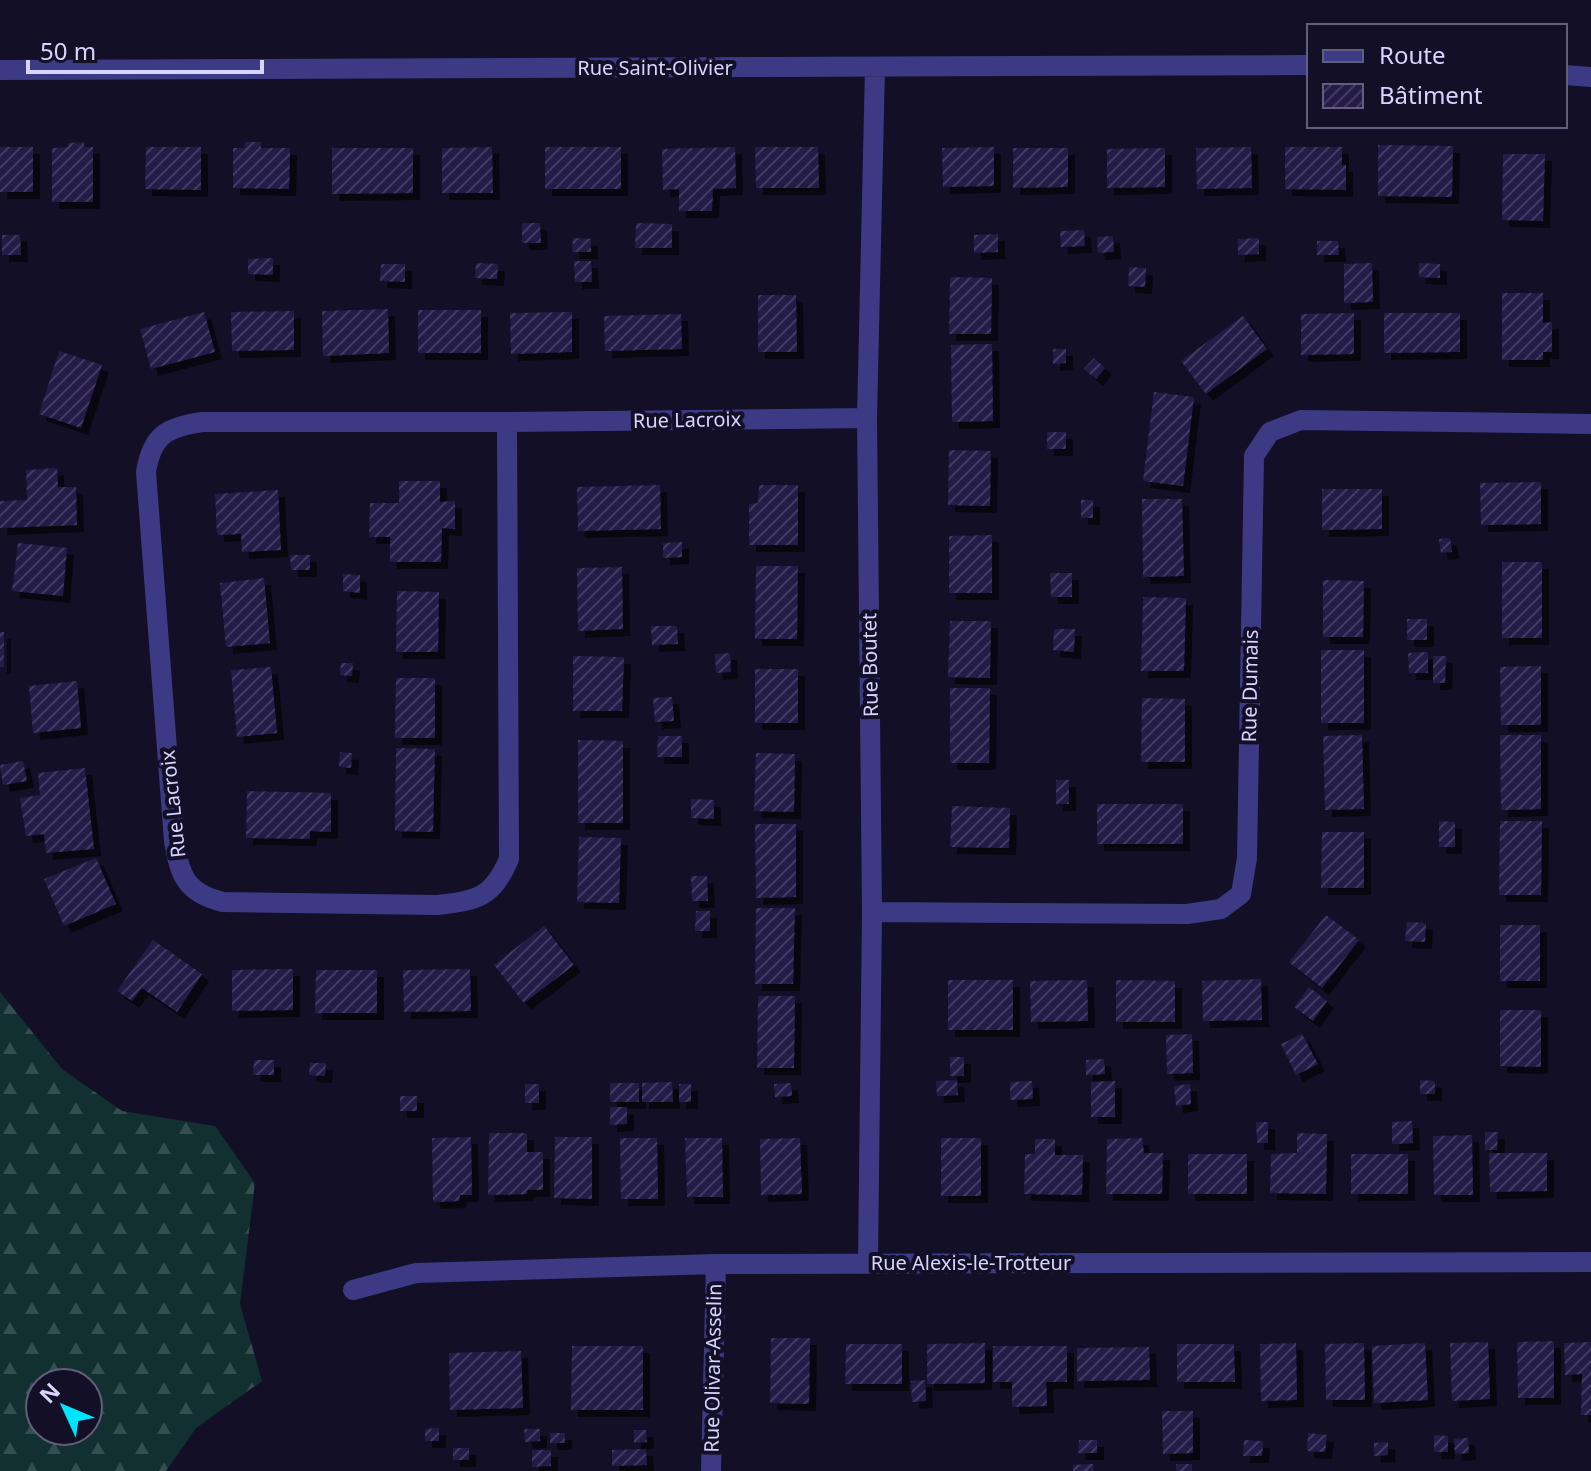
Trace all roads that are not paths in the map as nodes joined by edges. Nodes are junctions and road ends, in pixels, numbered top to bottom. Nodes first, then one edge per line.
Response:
1 (1307, 65) edge
2 (875, 67) junction
3 (0, 70) edge
4 (1567, 75) edge
5 (1591, 77) edge
6 (867, 418) junction
7 (507, 422) junction
8 (1591, 424) edge
9 (872, 912) junction
10 (1591, 1262) edge
11 (868, 1263) junction
12 (716, 1264) junction
13 (353, 1290) dead end
14 (711, 1471) edge

1 - 2 street, Rue Saint-Olivier
2 - 3 street, Rue Saint-Olivier
2 - 6 street, Rue Boutet
4 - 5 street
6 - 7 street, Rue Lacroix
6 - 9 street, Rue Boutet
7 - 7 street, Rue Lacroix
8 - 9 street, Rue Dumais
9 - 11 street, Rue Boutet
10 - 11 street, Rue Alexis-le-Trotteur
11 - 12 street, Rue Alexis-le-Trotteur
12 - 13 street, Rue Alexis-le-Trotteur
12 - 14 street, Rue Olivar-Asselin

